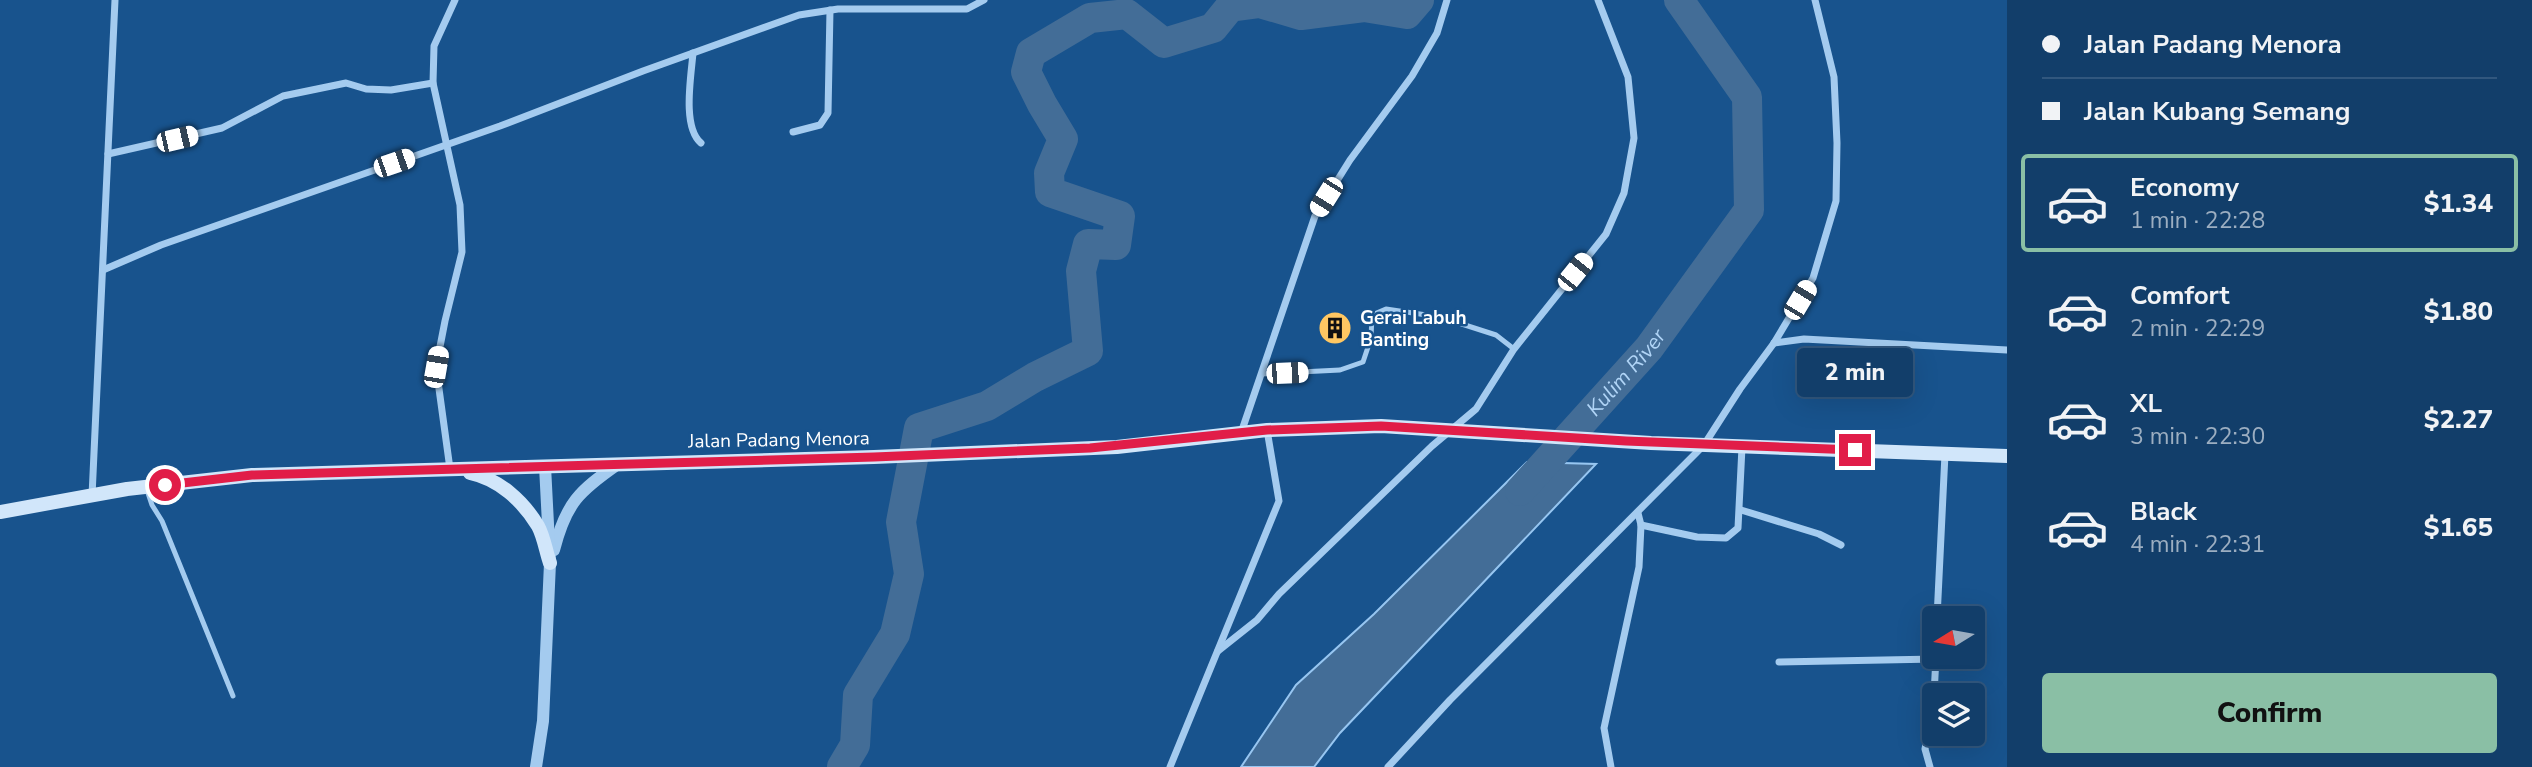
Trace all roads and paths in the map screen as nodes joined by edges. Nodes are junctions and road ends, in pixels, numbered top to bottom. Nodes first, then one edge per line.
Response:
1 (115, 0) edge
2 (455, 0) edge
3 (984, 0) edge
4 (1447, 0) edge
5 (1598, 0) edge
6 (1815, 0) edge
7 (830, 9) junction
8 (693, 53) junction
9 (433, 83) junction
10 (793, 132) dead end
11 (701, 143) dead end
12 (446, 145) junction
13 (108, 154) junction
14 (103, 270) junction
15 (1774, 343) junction
16 (1514, 349) junction
17 (2007, 349) edge
18 (1261, 374) junction
19 (1267, 430) junction
20 (1447, 432) junction
21 (1241, 433) junction
22 (1704, 445) junction
23 (1742, 446) junction
24 (1945, 453) junction
25 (2007, 456) edge
26 (618, 464) junction
27 (545, 466) junction
28 (450, 469) junction
29 (145, 487) junction
30 (92, 496) junction
31 (1741, 510) junction
32 (0, 512) edge
33 (1638, 513) junction
34 (1641, 525) junction
35 (1841, 545) dead end
36 (550, 563) junction
37 (1938, 606) edge
38 (1218, 651) junction
39 (1922, 657) edge
40 (1779, 662) dead end
41 (233, 696) dead end
42 (1926, 746) edge
43 (1390, 766) edge
44 (536, 767) edge
45 (1170, 767) edge
46 (1611, 767) edge
47 (1930, 767) edge

1 - 13 street
2 - 9 street
3 - 7 street
4 - 18 street
5 - 16 street
6 - 15 street
7 - 8 street
7 - 10 street
8 - 11 street
8 - 12 street
9 - 12 street
9 - 13 street
12 - 14 street
12 - 28 street
13 - 14 street
14 - 30 street
15 - 17 street
15 - 22 street
16 - 18 lane
16 - 20 street
18 - 21 street
19 - 20 main road, Jalan Padang Menora
19 - 21 main road, Jalan Padang Menora
19 - 38 street
20 - 22 main road, Jalan Padang Menora
20 - 38 street
21 - 26 main road, Jalan Padang Menora
22 - 23 main road, Jalan Padang Menora
22 - 33 street
23 - 24 main road, Jalan Padang Menora
23 - 31 street
24 - 25 main road, Jalan Padang Menora
24 - 37 street
26 - 27 main road, Jalan Padang Menora
26 - 36 street
27 - 28 main road, Jalan Padang Menora
27 - 36 street
28 - 29 main road, Jalan Padang Menora
28 - 36 main road
29 - 30 main road, Jalan Padang Menora
29 - 41 lane
30 - 32 main road, Jalan Padang Menora
31 - 34 street
31 - 35 street
33 - 34 street
33 - 43 street
34 - 46 street
36 - 44 street
38 - 45 street
39 - 40 street
42 - 47 street

